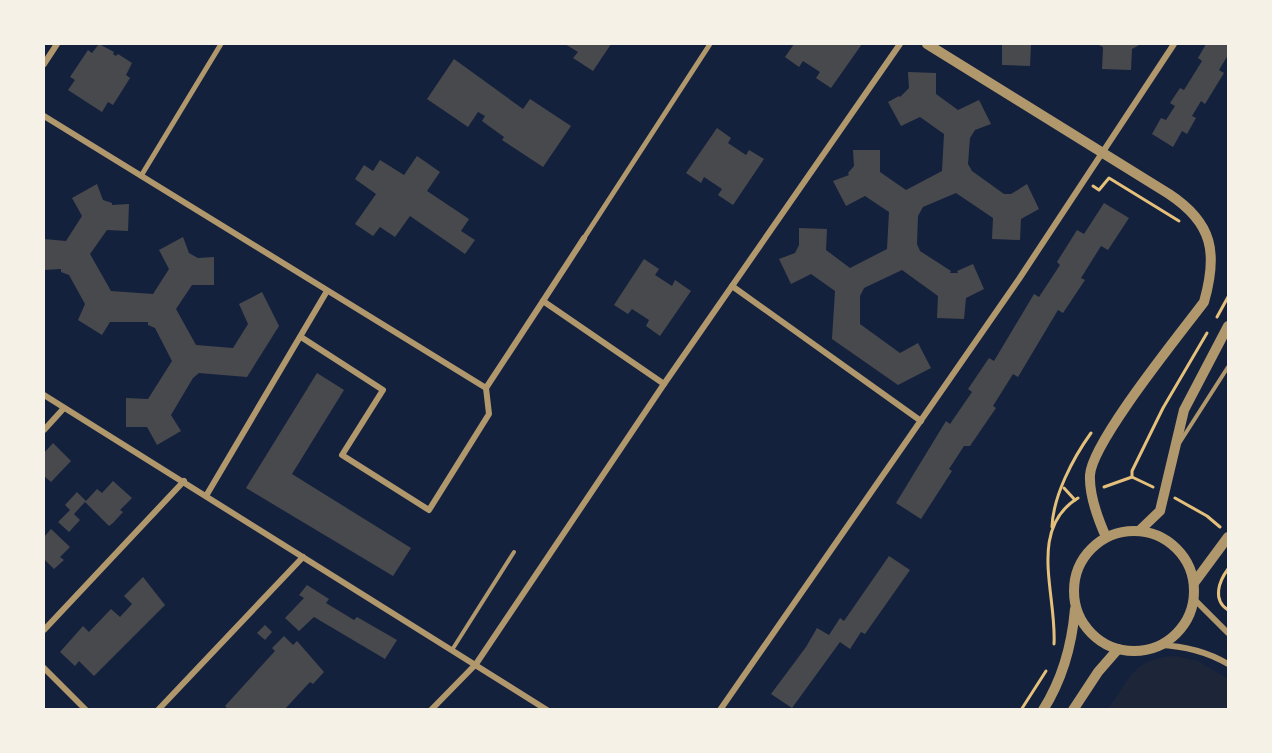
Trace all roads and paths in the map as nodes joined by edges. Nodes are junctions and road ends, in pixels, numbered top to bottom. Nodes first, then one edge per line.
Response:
1 (57, 44) edge
2 (220, 44) edge
3 (710, 44) edge
4 (900, 44) edge
5 (927, 44) edge
6 (1174, 44) edge
7 (44, 64) edge
8 (44, 116) edge
9 (1104, 153) junction
10 (141, 176) junction
11 (1085, 181) junction
12 (1181, 222) dead end
13 (584, 238) joint
14 (732, 286) junction
15 (327, 291) junction
16 (1228, 297) edge
17 (543, 301) junction
18 (1214, 321) dead end
19 (1228, 326) edge
20 (1209, 330) dead end
21 (302, 337) junction
22 (1228, 367) edge
23 (664, 384) junction
24 (486, 388) junction
25 (44, 395) edge
26 (64, 408) junction
27 (921, 421) junction
28 (1096, 426) dead end
29 (44, 430) edge
30 (1173, 453) junction
31 (1131, 477) junction
32 (184, 482) junction
33 (1063, 487) junction
34 (1091, 491) junction
35 (1165, 493) junction
36 (206, 496) junction
37 (1075, 500) junction
38 (1052, 527) junction
39 (1140, 531) junction
40 (1225, 532) edge
41 (1106, 537) junction
42 (514, 552) dead end
43 (303, 557) junction
44 (1228, 569) edge
45 (1194, 583) junction
46 (1193, 598) junction
47 (1076, 606) junction
48 (1228, 610) edge
49 (44, 630) edge
50 (1228, 633) edge
51 (1159, 645) junction
52 (1054, 648) dead end
53 (1118, 649) junction
54 (452, 650) junction
55 (476, 664) junction
56 (1228, 664) edge
57 (44, 668) edge
58 (1046, 670) dead end
59 (86, 710) edge
60 (158, 710) edge
61 (431, 710) edge
62 (547, 710) edge
63 (720, 710) edge
64 (1021, 710) edge
65 (1043, 710) edge
66 (1073, 710) edge

1 - 7 street
2 - 10 street
3 - 13 street
4 - 14 street
5 - 9 street
6 - 9 street
8 - 10 street
9 - 11 street
9 - 34 street
10 - 15 street
11 - 12 path
11 - 27 street
13 - 17 street
14 - 23 street
14 - 27 street
15 - 21 street
15 - 24 street
16 - 18 path
17 - 23 street
17 - 24 street
19 - 30 street
20 - 31 path
21 - 24 street
21 - 36 street
22 - 30 lane
23 - 55 street
25 - 26 street
26 - 29 street
26 - 32 street
27 - 63 street
28 - 33 path
30 - 35 street
31 - 34 path
31 - 35 path
32 - 36 street
32 - 49 street
33 - 37 path
33 - 38 path
34 - 37 path
34 - 41 street
35 - 39 street
35 - 40 path
36 - 43 street
37 - 38 path
38 - 52 path
39 - 41 street
39 - 45 street
40 - 45 street
41 - 47 street
42 - 54 lane
43 - 54 street
43 - 60 street
44 - 48 path
45 - 46 street
46 - 50 street
46 - 51 street
47 - 53 street
47 - 65 street
51 - 53 street
51 - 56 street
53 - 66 street
54 - 55 street
55 - 61 street
55 - 62 street
57 - 59 street
58 - 64 path

